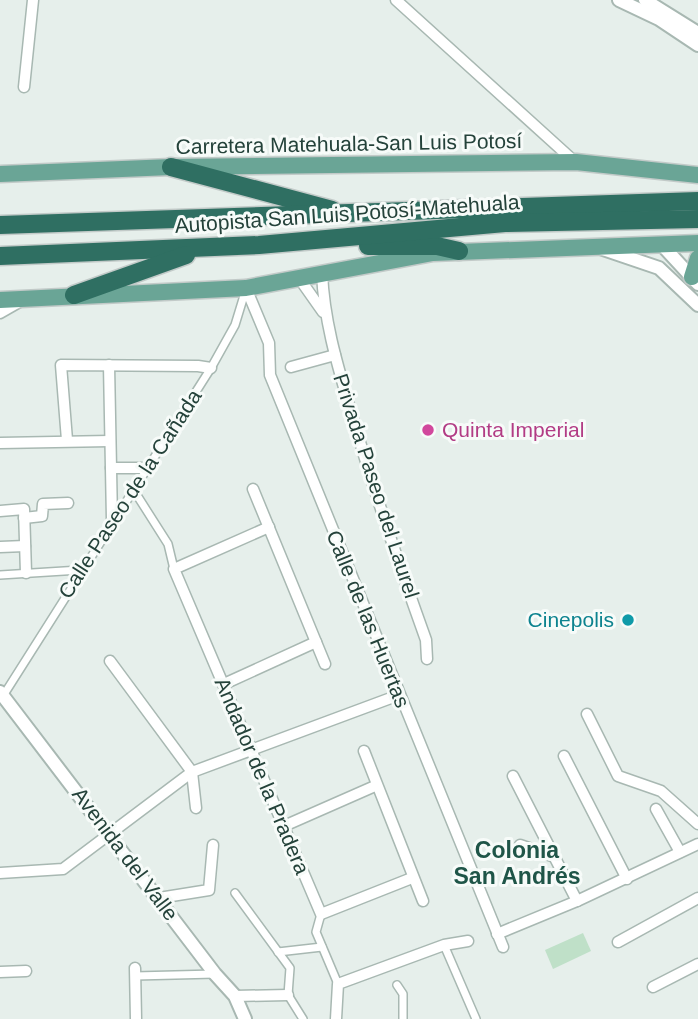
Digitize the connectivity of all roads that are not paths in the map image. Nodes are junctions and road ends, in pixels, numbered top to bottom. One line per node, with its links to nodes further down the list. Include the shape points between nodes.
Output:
1 (33, 0): 7 (street)
2 (396, 0): 8 (street)
3 (619, 0): 6 (street)
4 (645, 0): 5 (street)
5 (698, 33)
6 (698, 45)
7 (24, 87)
8 (552, 141): 9 (street); 10 (street)
9 (576, 162): 10 (main road, Carretera Matehuala-San Luis Potosí); 13 (main road, Carretera Matehuala-San Luis Potosí)
10 (546, 163): 11 (main road, Carretera Matehuala-San Luis Potosí)
11 (171, 167): 12 (main road, Carretera Matehuala-San Luis Potosí); 16 (highway)
12 (0, 174)
13 (698, 175)
14 (698, 201): 15 (highway)
15 (505, 214): 16 (highway); 17 (highway, Autopista San Luis Potosí-Matehuala); 20 (highway, Autopista San Luis Potosí-Matehuala)
16 (353, 215): 18 (highway)
17 (698, 219)
18 (0, 225)
19 (698, 243): 21 (main road)
20 (259, 245): 23 (highway, Autopista San Luis Potosí-Matehuala); 24 (highway, via 437,246)
21 (662, 245): 22 (main road); 29 (street)
22 (596, 247): 24 (main road); 34 (street, via 659,268)
23 (204, 249): 25 (highway, Autopista San Luis Potosí-Matehuala); 31 (highway)
24 (459, 251): 27 (main road)
25 (0, 256)
26 (698, 258): 29 (main road)
27 (323, 273): 28 (main road); 35 (street, Privada Paseo del Laurel)
28 (299, 278): 30 (main road); 35 (street, Privada Paseo del Laurel)
29 (695, 280)
30 (246, 288): 31 (main road); 40 (street, Calle Paseo de la Cañada, via 234,325); 65 (street, Calle de las Huertas, via 270,343 270,375)
31 (74, 295): 32 (main road)
32 (24, 298): 33 (main road); 36 (street)
33 (0, 300)
34 (698, 305)
35 (324, 312): 37 (street, Privada Paseo del Laurel)
36 (0, 313)
37 (335, 355): 39 (street); 60 (street, Privada Paseo del Laurel, via 377,503 426,640)
38 (109, 365): 40 (street); 41 (street, via 61,365); 42 (street)
39 (291, 367)
40 (211, 369): 45 (street, Calle Paseo de la Cañada)
41 (67, 440): 42 (street); 43 (street)
42 (110, 441): 44 (street)
43 (0, 443)
44 (111, 468): 45 (street); 51 (street)
45 (147, 468): 46 (street, Calle Paseo de la Cañada)
46 (133, 489): 51 (street, Calle Paseo de la Cañada); 55 (street, via 168,544)
47 (253, 489): 52 (street)
48 (68, 503): 50 (street, via 43,504 42,516)
49 (0, 511): 50 (street, via 24,509)
50 (24, 518): 53 (street)
51 (112, 520): 56 (street, Calle Paseo de la Cañada)
52 (269, 527): 55 (street); 59 (street)
53 (24, 546): 54 (street); 57 (street)
54 (0, 547)
55 (174, 569): 63 (street, Andador de la Pradera)
56 (80, 570): 57 (street); 64 (street, Calle Paseo de la Cañada)
57 (26, 573): 58 (street)
58 (0, 575)
59 (316, 642): 62 (street); 63 (street)
60 (427, 659)
61 (110, 661): 70 (street)
62 (325, 664)
63 (224, 684): 67 (street, Andador de la Pradera)
64 (2, 694): 77 (street, Avenida del Valle)
65 (399, 695): 67 (street); 92 (street, Calle de las Huertas)
66 (587, 714): 75 (street, via 615,774 661,791)
67 (250, 750): 70 (street); 76 (street, Andador de la Pradera)
68 (363, 751): 72 (street)
69 (564, 756): 85 (street)
70 (192, 772): 73 (street); 77 (street)
71 (513, 776): 82 (street)
72 (375, 786): 76 (street); 84 (street)
73 (196, 808)
74 (656, 809): 81 (street)
75 (698, 824)
76 (284, 826): 91 (street, Andador de la Pradera)
77 (108, 832): 83 (street, via 63,869); 87 (street, Avenida del Valle)
78 (698, 844): 81 (street)
79 (213, 845): 87 (street, via 209,890)
80 (520, 845): 82 (street)
81 (680, 852): 85 (street)
82 (552, 856): 90 (street)
83 (0, 873)
84 (412, 878): 89 (street); 91 (street)
85 (627, 879): 90 (street)
86 (234, 893): 98 (street)
87 (159, 898): 103 (street, Avenida del Valle)
88 (698, 898): 94 (street)
89 (423, 901)
90 (577, 901): 92 (street)
91 (321, 914): 96 (street, Andador de la Pradera, via 316,932)
92 (497, 934): 97 (street, Calle de las Huertas)
93 (468, 941): 95 (street)
94 (618, 942)
95 (444, 945): 104 (street); 114 (street)
96 (322, 947): 98 (street); 104 (street, Andador de la Pradera)
97 (503, 947)
98 (278, 952): 107 (street, via 290,968)
99 (698, 964): 106 (street)
100 (26, 971): 101 (street)
101 (0, 972)
102 (135, 972): 103 (street); 109 (street)
103 (215, 974): 108 (street, Avenida del Valle)
104 (338, 984): 112 (street, Andador de la Pradera)
105 (397, 985): 113 (street, via 403,994)
106 (653, 987)
107 (288, 995): 108 (street); 111 (street)
108 (235, 996): 110 (street, Avenida del Valle)
109 (136, 1019)
110 (245, 1019)
111 (303, 1019)
112 (337, 1019)
113 (403, 1019)
114 (476, 1019)

